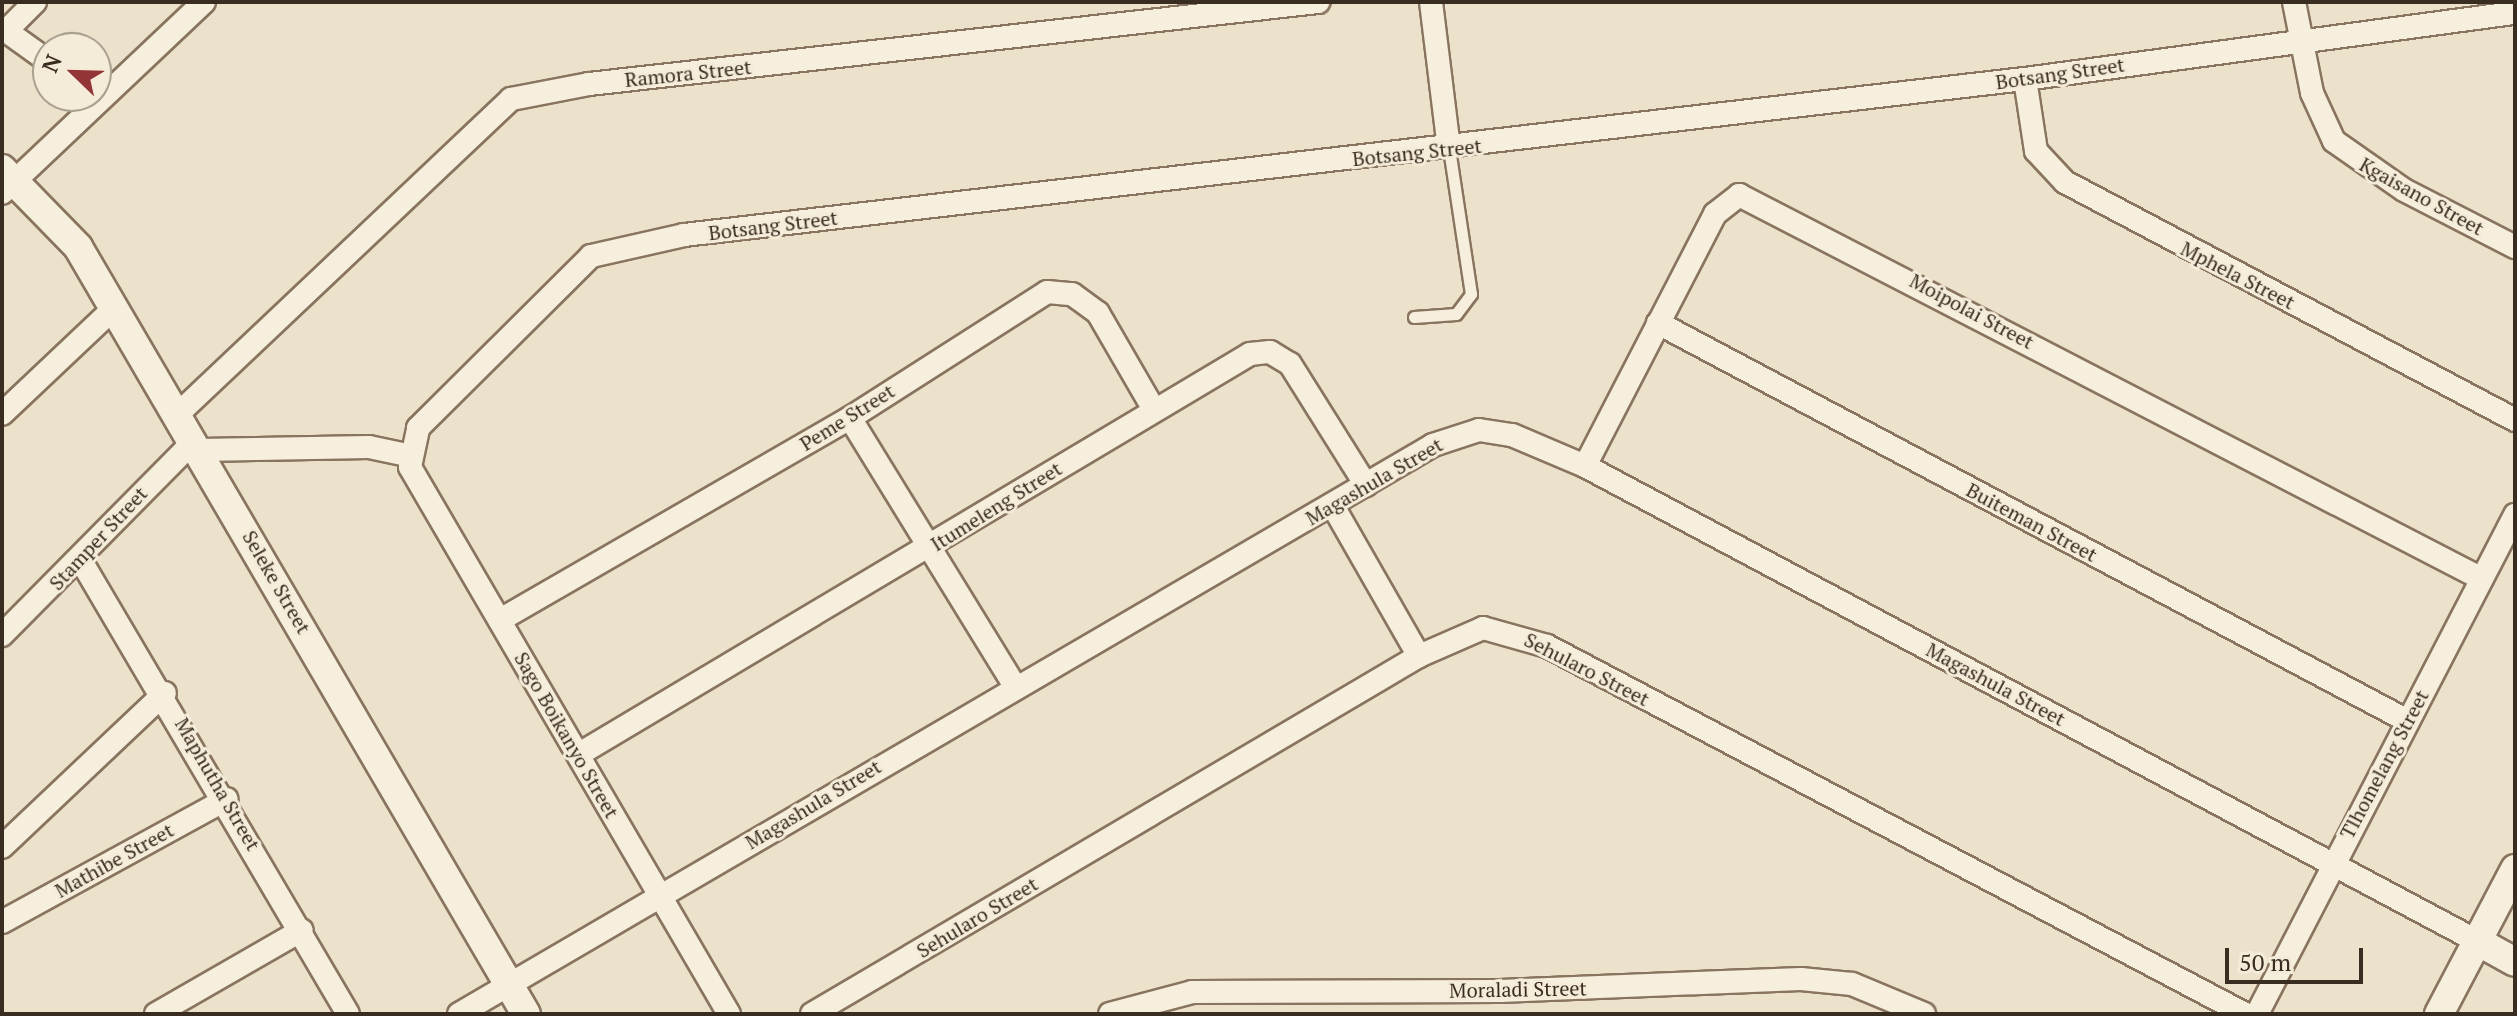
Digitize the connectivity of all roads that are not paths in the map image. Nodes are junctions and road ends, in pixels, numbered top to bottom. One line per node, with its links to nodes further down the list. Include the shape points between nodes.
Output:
1 (35, 2): 7 (street)
2 (204, 2): 11 (street)
3 (1318, 2): 20 (street, Ramora Street, via 589,84 511,99)
4 (1431, 2): 13 (street)
5 (2294, 2): 8 (street, Kgaisano Street)
6 (2515, 13): 8 (street, Botsang Street)
7 (4, 29): 9 (street)
8 (2300, 39): 10 (street, Botsang Street); 15 (street, Kgaisano Street, via 2334,141 2404,190)
9 (32, 49)
10 (2025, 79): 13 (street, Botsang Street); 23 (street, Mphela Street, via 2036,151 2065,182)
11 (112, 86)
12 (83, 112): 14 (street)
13 (1449, 148): 17 (lane, via 1471,294 1456,314); 25 (street, Botsang Street, via 604,249 564,277 431,412)
14 (7, 180): 16 (street, Seleke Street, via 78,247)
15 (2515, 247)
16 (114, 308): 20 (street, Seleke Street); 21 (street)
17 (1414, 317)
18 (1658, 323): 26 (street, Moipolai Street); 32 (street, Moipolai Street, via 1719,209 1734,197 1754,199); 38 (street, Buiteman Street)
19 (1153, 408): 22 (street, Peme Street, via 1098,313 1058,291 993,323); 27 (street, Itumeleng Street, via 1250,354 1280,355); 30 (street, Itumeleng Street)
20 (180, 412): 24 (street, Seleke Street)
21 (2, 414)
22 (850, 418): 30 (street); 33 (street, Peme Street)
23 (2515, 420)
24 (197, 445): 25 (street, via 369,447); 31 (street, Stamper Street); 49 (street, Seleke Street)
25 (408, 455): 33 (street, Sago Boikanyo Street, via 424,497)
26 (1585, 466): 27 (street, Magashula Street, via 1512,435 1479,430 1445,439); 42 (street, Magashula Street)
27 (1366, 485): 28 (street, Magashula Street)
28 (1333, 506): 35 (street); 36 (street, Magashula Street)
29 (2515, 515): 32 (street, Tlhomelang Street)
30 (932, 546): 36 (street); 39 (street, Itumeleng Street)
31 (80, 559): 34 (street, Stamper Street); 37 (street, Maphutha Street)
32 (2482, 579): 38 (street, Tlhomelang Street)
33 (500, 620): 39 (street, Sago Boikanyo Street)
34 (2, 635)
35 (1419, 656): 56 (street, Sehularo Street); 59 (street, Sehularo Street, via 1483,628 1547,646)
36 (1014, 685): 44 (street, Magashula Street)
37 (165, 693): 40 (street, Maphutha Street); 41 (street)
38 (2406, 720): 42 (street, Tlhomelang Street)
39 (581, 753): 44 (street, Sago Boikanyo Street)
40 (227, 799): 45 (street, Mathibe Street); 46 (street, Maphutha Street)
41 (2, 847)
42 (2332, 862): 47 (street, Magashula Street); 60 (street, Tlhomelang Street)
43 (2515, 869): 47 (street)
44 (658, 896): 49 (street, Magashula Street); 55 (street, Sago Boikanyo Street)
45 (2, 922)
46 (302, 930): 51 (street); 52 (street, Maphutha Street)
47 (2477, 941): 48 (street); 61 (street)
48 (2515, 962)
49 (508, 983): 53 (street, Magashula Street); 54 (street, Seleke Street)
50 (1500, 1003): 57 (street, Moraladi Street, via 1192,992); 58 (street, Moraladi Street, via 1816,980 1852,984)
51 (156, 1014)
52 (348, 1014)
53 (459, 1014)
54 (526, 1014)
55 (729, 1014)
56 (812, 1014)
57 (1110, 1014)
58 (1924, 1014)
59 (2245, 1014)
60 (2257, 1014)
61 (2439, 1014)

